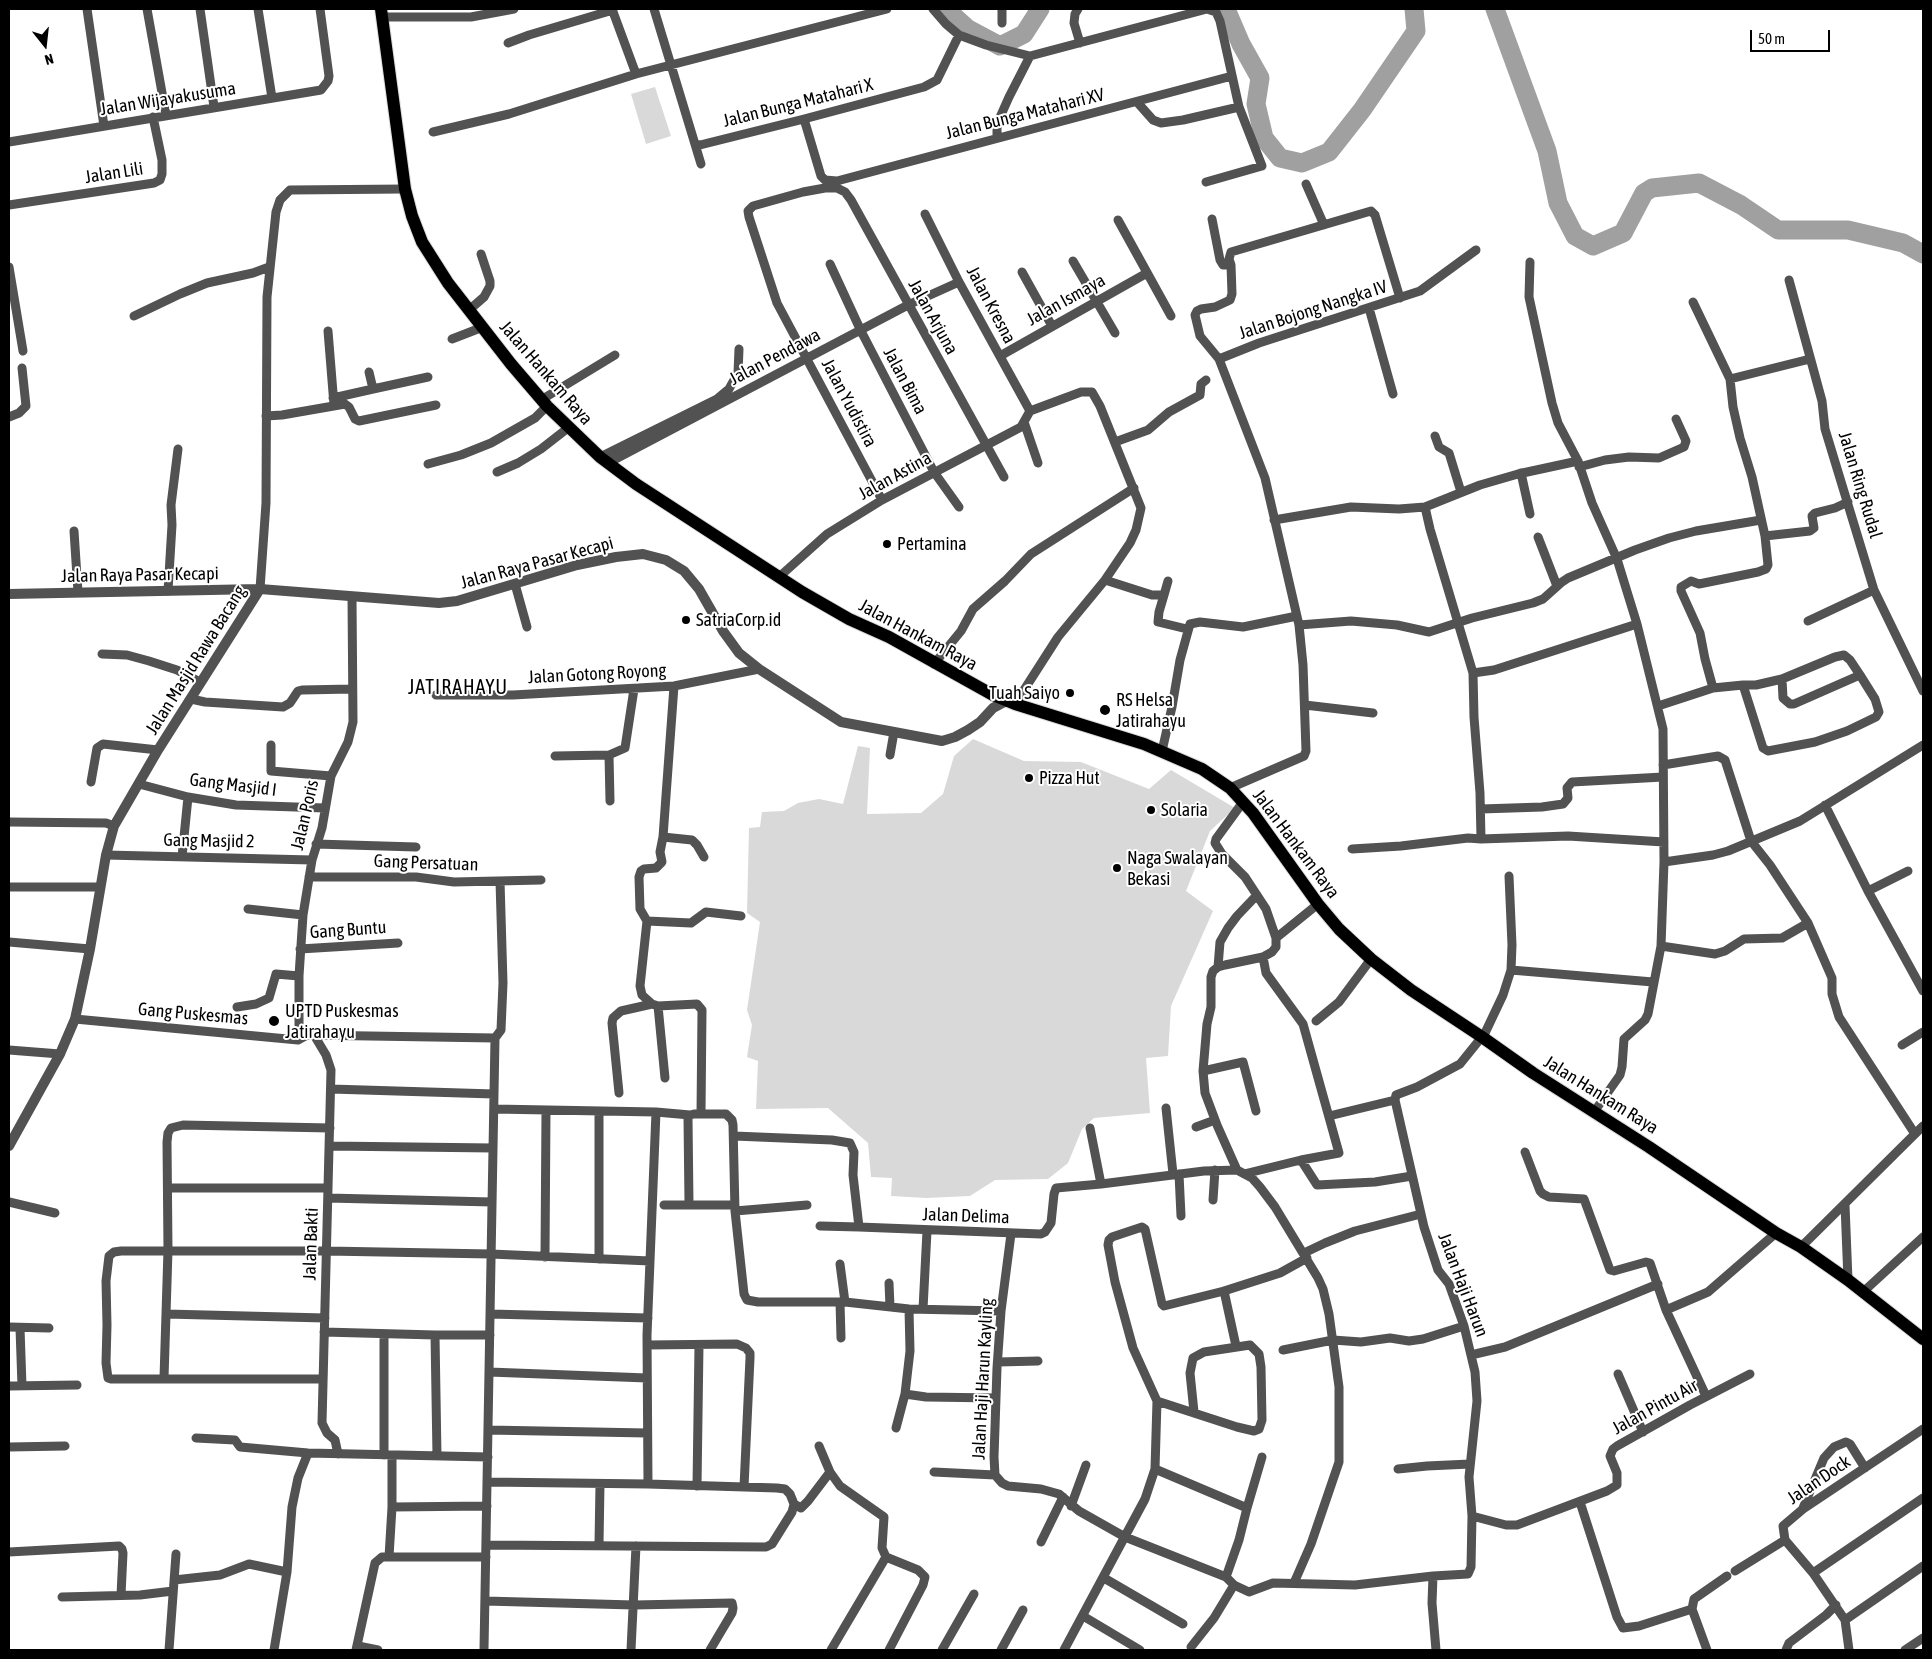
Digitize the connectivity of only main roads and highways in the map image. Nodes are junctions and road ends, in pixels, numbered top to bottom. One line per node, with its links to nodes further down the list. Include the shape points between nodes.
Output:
1 (381, 13): 2 (main road, Jalan Hankam Raya, via 405,189 422,242 469,310 544,403 604,460 824,606 889,637 992,694 1010,703 1162,751 1202,769 1230,788 1243,802 1318,904 1371,959 1533,1073 1801,1247)
2 (1923, 1339)

